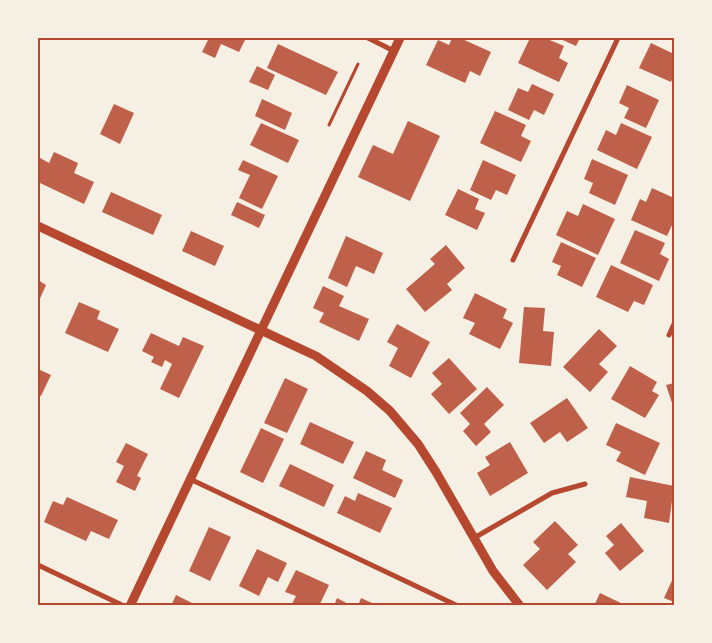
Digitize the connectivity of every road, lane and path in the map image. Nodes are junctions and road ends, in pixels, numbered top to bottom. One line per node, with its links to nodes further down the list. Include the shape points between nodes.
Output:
1 (368, 38): 4 (street)
2 (400, 38): 4 (street)
3 (618, 38): 8 (street)
4 (394, 50): 10 (street)
5 (358, 64): 6 (path)
6 (329, 125)
7 (38, 226): 10 (street)
8 (513, 260)
9 (674, 324): 11 (street)
10 (260, 330): 12 (street); 14 (street, via 316,356 390,411 418,444)
11 (668, 335)
12 (190, 478): 17 (street); 18 (street)
13 (585, 484): 14 (street, via 552,493)
14 (473, 538): 19 (street, via 493,572)
15 (38, 565): 16 (street)
16 (124, 606)
17 (130, 606)
18 (458, 606)
19 (520, 606)

